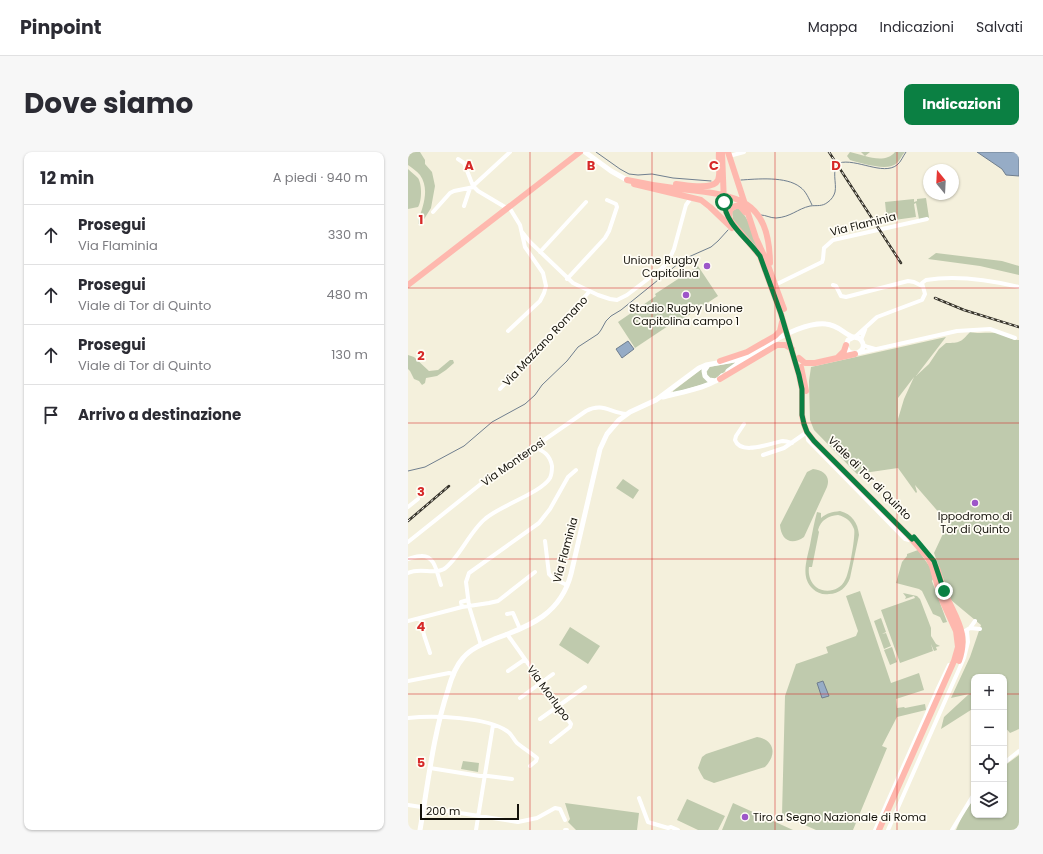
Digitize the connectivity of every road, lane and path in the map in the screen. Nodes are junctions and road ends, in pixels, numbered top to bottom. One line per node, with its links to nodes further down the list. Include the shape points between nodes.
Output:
1 (510, 152): 12 (street)
2 (585, 152): 9 (street)
3 (718, 152): 13 (main road, via 718,180 714,185)
4 (722, 152): 11 (main road)
5 (744, 152): 7 (street)
6 (576, 153): 19 (main road)
7 (729, 154): 14 (main road)
8 (458, 158): 12 (street, via 464,163)
9 (627, 180): 10 (main road); 15 (main road, via 642,187)
10 (641, 182): 13 (main road); 27 (main road, via 722,194 743,202 762,223 768,237)
11 (723, 186): 14 (main road, via 726,198 731,201 738,197); 23 (main road, via 724,206)
12 (472, 187): 18 (street); 19 (street); 20 (street, via 450,193)
13 (706, 187): 15 (main road)
14 (739, 187): 21 (main road)
15 (691, 198): 25 (main road, via 706,203); 34 (street, via 686,205 672,255 664,266 621,298 611,300)
16 (607, 200): 28 (street, via 617,206 608,235)
17 (586, 202): 26 (street)
18 (464, 206)
19 (507, 207): 24 (street, via 516,218); 29 (main road)
20 (433, 212)
21 (749, 218): 23 (main road, via 742,208 736,205 729,211); 27 (main road)
22 (927, 219): 30 (street, Via Flaminia, via 833,240 824,248 824,259 821,262)
23 (731, 222): 25 (main road)
24 (522, 232): 26 (street); 38 (street, via 525,247 544,275 546,287 540,301)
25 (746, 240): 35 (main road, via 760,256)
26 (540, 252): 28 (street)
27 (770, 271): 30 (main road)
28 (567, 279): 34 (street)
29 (408, 285)
30 (775, 285): 47 (main road)
31 (833, 285): 32 (street, via 841,296 846,297 908,281)
32 (922, 286): 33 (street, via 922,282 926,280 953,279 993,281); 36 (street, via 925,294 921,300 883,314)
33 (1019, 287)
34 (589, 292): 54 (street, Via Mazzano Romano)
35 (782, 316): 43 (main road); 49 (main road, via 782,326 776,336 747,352)
36 (867, 325): 39 (street); 41 (street)
37 (843, 330): 39 (street, Via Flaminia); 42 (street); 45 (street, Via Flaminia, via 830,324 813,324 799,328)
38 (508, 331)
39 (855, 337): 41 (street); 42 (street, via 850,338)
40 (1015, 338): 44 (street, via 990,329 971,329)
41 (862, 343): 44 (street, via 870,348); 46 (street, via 862,350)
42 (846, 344): 46 (street, via 848,351); 48 (main road, via 843,353)
43 (792, 349): 53 (main road, via 783,344 776,345); 58 (main road, Viale di Tor di Quinto, via 801,382 802,418)
44 (882, 349): 46 (street)
45 (754, 353): 49 (street, Via Flaminia, via 740,359); 53 (street, Via Flaminia)
46 (857, 354): 48 (main road)
47 (799, 358): 50 (main road, via 805,363); 52 (main road)
48 (835, 359): 50 (main road)
49 (720, 361): 51 (street, Via Flaminia)
50 (815, 363): 52 (main road, via 807,367)
51 (709, 364): 53 (street, via 704,370 704,376 709,380); 55 (street, Via Flaminia, via 698,369)
52 (803, 374): 65 (main road, Viale di Tor di Quinto, via 806,417 810,430)
53 (718, 380): 55 (street, Via Flaminia)
54 (500, 389)
55 (656, 400): 56 (street, Via Flaminia)
56 (627, 414): 60 (street, Via Monterosi, via 616,413 603,407 592,408); 73 (street, Via Flaminia, via 611,428 602,444)
57 (744, 424): 59 (street, via 735,440 742,447 753,448 785,441)
58 (807, 432): 59 (street); 65 (main road, Viale di Tor di Quinto, via 859,489)
59 (792, 442): 61 (street, via 784,448)
60 (534, 446): 67 (street, Via Monterosi, via 482,483); 69 (street, via 550,459 552,470 549,480 485,518 449,564)
61 (763, 455)
62 (576, 470): 74 (street, via 568,477 550,509 538,524 470,572 466,580)
63 (418, 499): 64 (street)
64 (408, 507)
65 (913, 538): 83 (main road, Viale di Tor di Quinto, via 934,561 945,594)
66 (545, 541): 73 (street, via 549,574)
67 (408, 542)
68 (408, 559): 69 (street, via 428,557 433,561)
69 (436, 571): 71 (street, via 418,570); 72 (street)
70 (535, 572): 75 (street, via 498,600 489,604)
71 (408, 573)
72 (441, 585)
73 (567, 585): 81 (street, Via Flaminia, via 551,610 537,621)
74 (468, 600): 75 (street); 76 (street, via 461,602)
75 (469, 606): 76 (street); 85 (street)
76 (462, 607): 78 (street)
77 (508, 614): 81 (street, via 513,613)
78 (420, 618): 80 (street); 86 (street)
79 (975, 620): 83 (street)
80 (408, 621)
81 (520, 629): 84 (street, Via Flaminia)
82 (980, 629): 83 (street)
83 (964, 631): 101 (main road, Viale di Tor di Quinto, via 960,656); 114 (main road, Viale di Tor di Quinto, via 952,665)
84 (507, 634): 85 (street, Via Flaminia); 87 (street, Via Morlupo)
85 (481, 645): 89 (street, Via Flaminia, via 464,656)
86 (430, 653)
87 (524, 660): 88 (street, Via Morlupo); 92 (street, Via Morlupo)
88 (508, 671)
89 (454, 674): 91 (street); 96 (street, Via Flaminia)
90 (553, 674): 92 (street)
91 (408, 681)
92 (541, 683): 94 (street); 95 (street, Via Morlupo)
93 (585, 687): 95 (street)
94 (520, 698)
95 (558, 706): 98 (street); 100 (street, Via Morlupo, via 571,725)
96 (440, 716): 97 (street); 99 (street); 105 (street, Via Flaminia)
97 (408, 718)
98 (540, 719)
99 (493, 725): 104 (street, via 508,732 537,758); 106 (street)
100 (550, 742)
101 (921, 750): 120 (main road, Viale di Tor di Quinto); 121 (street, Viale di Tor di Quinto)
102 (1019, 751): 103 (street)
103 (1007, 761)
104 (530, 766)
105 (430, 768): 106 (street); 111 (street, Via Flaminia)
106 (485, 777): 107 (street); 112 (street)
107 (512, 779)
108 (639, 798): 117 (street, via 648,822)
109 (971, 799): 122 (street)
110 (408, 805): 111 (street)
111 (424, 807): 112 (street); 115 (street, Via Flaminia)
112 (478, 816): 113 (street, via 524,822 540,817 555,808 560,809); 116 (street)
113 (565, 820)
114 (881, 821): 118 (street, Viale di Tor di Quinto); 119 (main road, Viale di Tor di Quinto)
115 (420, 830)
116 (476, 830)
117 (678, 830)
118 (875, 830)
119 (879, 830)
120 (883, 830)
121 (888, 830)
122 (952, 830)

